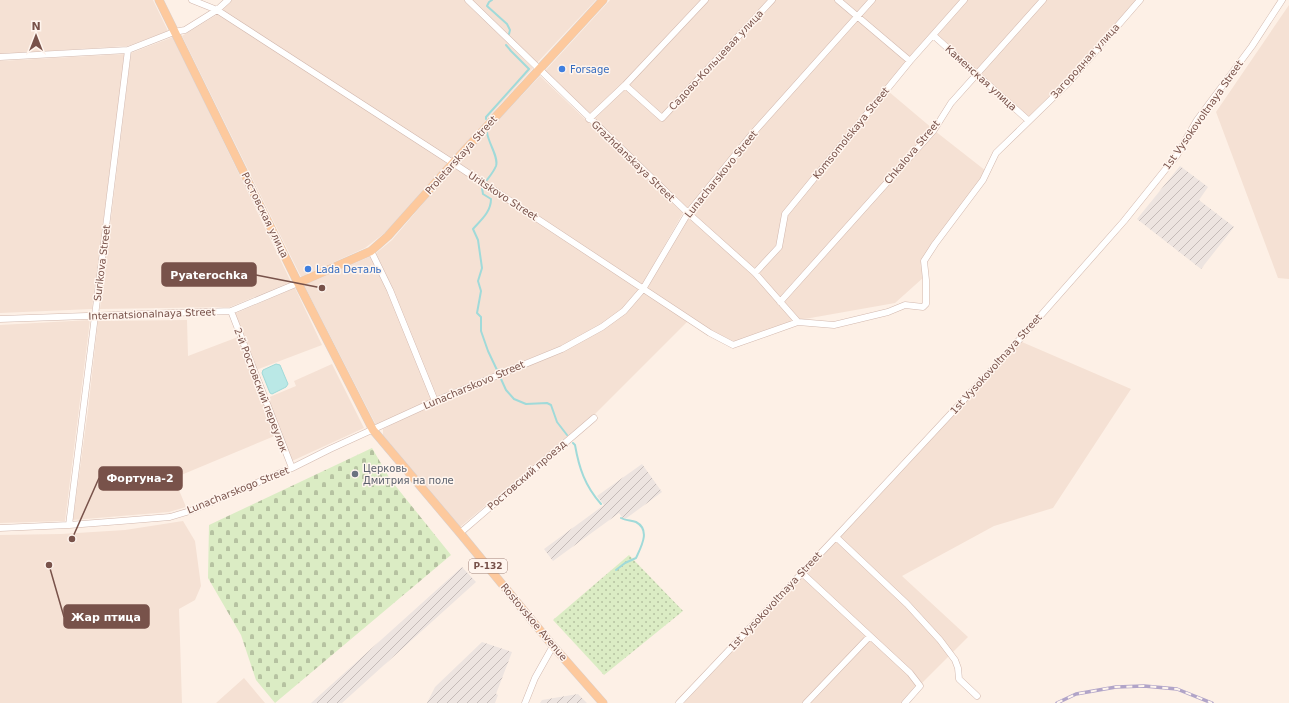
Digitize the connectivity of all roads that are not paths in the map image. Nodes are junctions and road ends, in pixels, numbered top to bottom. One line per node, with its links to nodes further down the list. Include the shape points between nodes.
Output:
1 (159, 0): 16 (main road, Ростовская улица)
2 (192, 0): 14 (street, Uritskovo Street)
3 (228, 0): 14 (street)
4 (468, 0): 21 (street, Grazhdanskaya Street)
5 (603, 0): 21 (main road, Proletarskaya Street)
6 (706, 0): 23 (street)
7 (772, 0): 23 (street, Садово-Кольцевая улица, via 662,118)
8 (838, 0): 15 (street)
9 (872, 0): 15 (street, Lunacharskovo Street)
10 (964, 0): 17 (street, Komsomolskaya Street)
11 (1043, 0): 22 (street, Chkalova Street)
12 (1140, 0): 25 (street, Загородная улица, via 1068,83)
13 (1282, 0): 44 (street, 1st Vysokovoltnaya Street, via 1252,46 1197,120 1177,155 1124,220 1012,348)
14 (217, 10): 16 (street, via 185,30); 26 (street, Uritskovo Street)
15 (857, 17): 20 (street); 27 (street, Lunacharskovo Street, via 753,133)
16 (174, 32): 18 (street); 30 (main road, Ростовская улица)
17 (933, 35): 20 (street, Komsomolskaya Street); 22 (street, Каменская улица)
18 (128, 50): 19 (street); 34 (street, Surikova Street)
19 (0, 57)
20 (910, 61): 29 (street, Komsomolskaya Street, via 785,214 779,248)
21 (538, 70): 24 (street, Grazhdanskaya Street); 26 (main road, Proletarskaya Street)
22 (976, 74): 25 (street, Каменская улица); 32 (street, Chkalova Street, via 951,103 934,130)
23 (625, 85): 24 (street)
24 (589, 119): 27 (street, Grazhdanskaya Street)
25 (1029, 121): 36 (street, Загородная улица, via 996,153 983,180 924,261 926,304 923,307 905,304 888,312 834,325)
26 (452, 163): 28 (main road, Proletarskaya Street, via 388,236); 31 (street, Uritskovo Street)
27 (688, 213): 29 (street, Grazhdanskaya Street); 31 (street, Lunacharskovo Street)
28 (371, 251): 30 (main road, Proletarskaya Street); 37 (street, via 390,290)
29 (755, 273): 32 (street, Grazhdanskaya Street)
30 (298, 283): 33 (street, Internatsionalnaya Street); 39 (main road, Ростовская улица)
31 (643, 289): 36 (street, Uritskovo Street, via 710,333 734,345); 37 (street, Lunacharskovo Street, via 624,311 602,327 562,349)
32 (780, 302): 36 (street, Grazhdanskaya Street)
33 (231, 311): 34 (street, Internatsionalnaya Street); 40 (street, 2-й Ростовский переулок)
34 (95, 315): 35 (street, Internatsionalnaya Street); 41 (street, Surikova Street)
35 (0, 319)
36 (798, 322)
37 (435, 401): 39 (street, Lunacharskovo Street)
38 (594, 418): 43 (street, Ростовский проезд)
39 (373, 430): 40 (street, Lunacharskogo Street); 43 (main road, Rostovskoe Avenue / Р-132)
40 (292, 468): 41 (street, Lunacharskogo Street, via 170,517)
41 (69, 525): 42 (street, Lunacharskogo Street)
42 (0, 528)
43 (460, 533): 47 (main road, Rostovskoe Avenue / Р-132)
44 (836, 537): 45 (street, 1st Vysokovoltnaya Street); 48 (street, via 908,604 940,640 955,660 959,679)
45 (802, 573): 46 (street); 51 (street, 1st Vysokovoltnaya Street)
46 (870, 636): 52 (street); 53 (street, via 910,673 920,686)
47 (553, 646): 49 (street, via 535,678); 50 (main road, Rostovskoe Avenue / Р-132)
48 (977, 696)
49 (525, 703)
50 (603, 703)
51 (679, 703)
52 (806, 703)
53 (905, 703)

